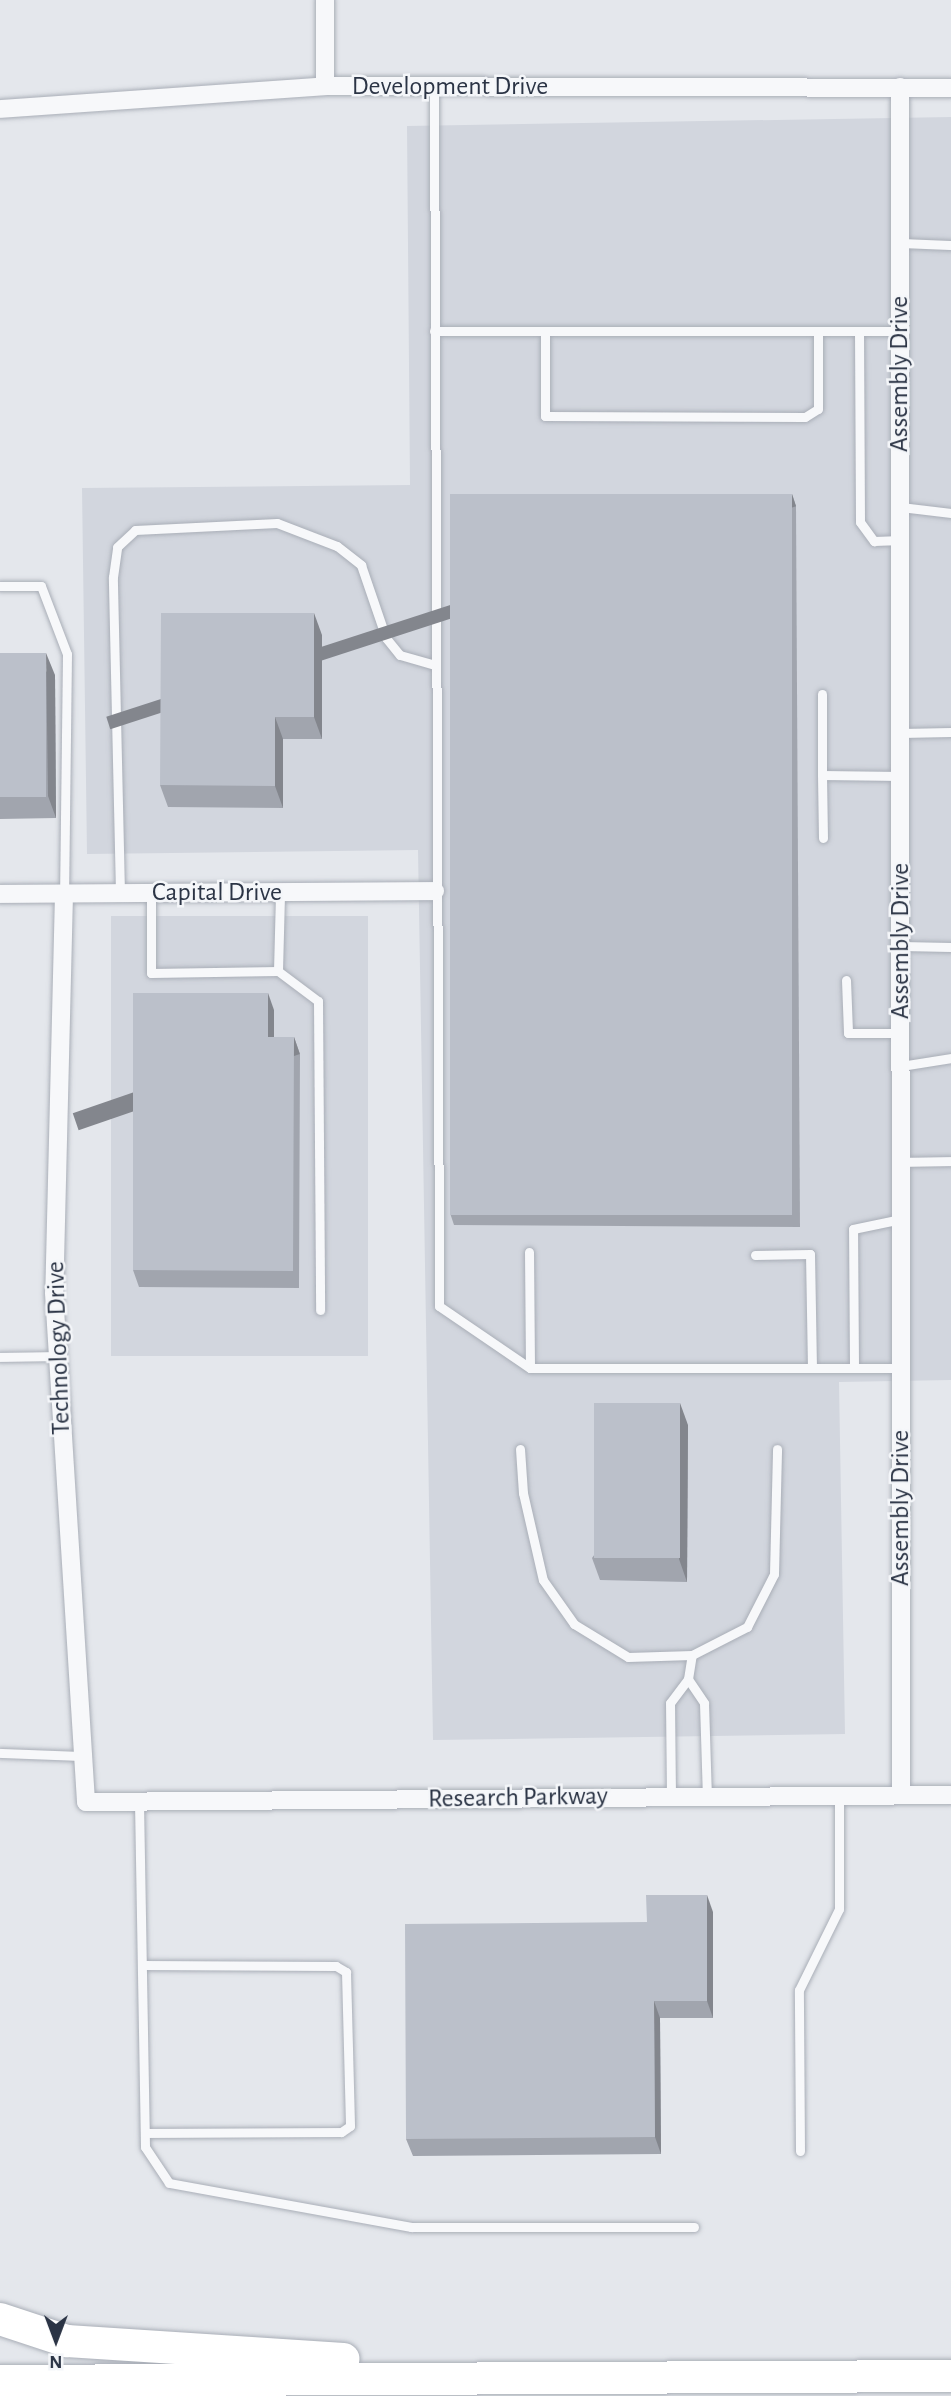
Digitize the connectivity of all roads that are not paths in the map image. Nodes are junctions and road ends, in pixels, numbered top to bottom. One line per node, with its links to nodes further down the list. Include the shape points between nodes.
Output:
1 (325, 0): 2 (street)
2 (325, 86): 3 (street, Development Drive); 6 (street, Development Drive)
3 (434, 87): 4 (street, Development Drive); 9 (lane)
4 (900, 87): 5 (street, Development Drive); 7 (street, Assembly Drive)
5 (951, 88)
6 (0, 109)
7 (900, 243): 8 (lane); 13 (street, Assembly Drive)
8 (951, 245)
9 (434, 331): 10 (lane); 18 (lane)
10 (545, 331): 11 (lane); 11 (lane, via 545,416 806,417 818,409)
11 (818, 331): 12 (lane)
12 (859, 331): 13 (lane); 16 (lane, via 860,522 874,541)
13 (900, 331): 14 (street, Assembly Drive)
14 (901, 507): 15 (lane); 16 (street, Assembly Drive)
15 (951, 513)
16 (901, 540): 21 (street, Assembly Drive)
17 (0, 586): 29 (lane, via 40,586 67,654)
18 (435, 665): 25 (lane); 30 (lane, via 400,655 386,639 361,565 337,546 277,523 135,530 117,547 113,577)
19 (822, 694): 22 (lane)
20 (951, 732): 21 (lane)
21 (901, 733): 23 (street, Assembly Drive)
22 (822, 775): 23 (lane); 24 (lane)
23 (901, 776): 31 (street, Assembly Drive)
24 (823, 838)
25 (435, 891): 26 (street, Capital Drive); 48 (lane, via 439,1306)
26 (280, 892): 27 (street, Capital Drive); 33 (lane)
27 (151, 893): 30 (street, Capital Drive); 33 (lane, via 151,973)
28 (0, 894): 29 (street, Capital Drive)
29 (64, 894): 30 (street, Capital Drive); 44 (street, Technology Drive)
30 (120, 894)
31 (901, 946): 32 (lane); 35 (street, Assembly Drive)
32 (951, 947)
33 (278, 971): 43 (lane, via 318,1001)
34 (846, 980): 35 (lane, via 848,1033)
35 (901, 1033): 37 (street, Assembly Drive)
36 (951, 1058): 37 (lane)
37 (901, 1066): 39 (street, Assembly Drive)
38 (951, 1161): 39 (lane)
39 (901, 1162): 40 (street, Assembly Drive)
40 (901, 1219): 46 (lane, via 853,1229); 49 (street, Assembly Drive)
41 (529, 1252): 48 (lane)
42 (755, 1255): 47 (lane, via 810,1254)
43 (320, 1310)
44 (57, 1356): 45 (lane); 55 (street, Technology Drive)
45 (0, 1357)
46 (854, 1366): 47 (lane); 49 (lane)
47 (813, 1367): 48 (lane)
48 (530, 1368)
49 (902, 1368): 56 (street, Assembly Drive)
50 (520, 1449): 52 (lane, via 523,1493 543,1580 574,1624 628,1657)
51 (777, 1449): 52 (lane, via 774,1574 747,1627)
52 (692, 1655): 53 (lane)
53 (688, 1679): 59 (lane, via 704,1703); 60 (lane, via 670,1703)
54 (0, 1753): 55 (lane)
55 (83, 1756): 61 (street, Technology Drive)
56 (901, 1794): 57 (street, Research Parkway); 58 (street, Research Parkway)
57 (839, 1795): 59 (street, Research Parkway); 65 (lane, via 839,1909 799,1990)
58 (951, 1795)
59 (707, 1796): 60 (street, Research Parkway)
60 (671, 1797): 62 (street, Research Parkway)
61 (86, 1802): 62 (street, Research Parkway)
62 (139, 1802): 63 (lane)
63 (142, 1965): 64 (lane); 64 (lane, via 336,1966 346,1972 350,2126 341,2132)
64 (145, 2133): 66 (lane, via 153,2161 169,2183 184,2190 411,2227)
65 (800, 2151)
66 (694, 2227)
67 (0, 2319): 69 (highway, via 67,2341)
68 (951, 2376): 69 (highway)
69 (624, 2377): 70 (highway)
70 (0, 2381)

